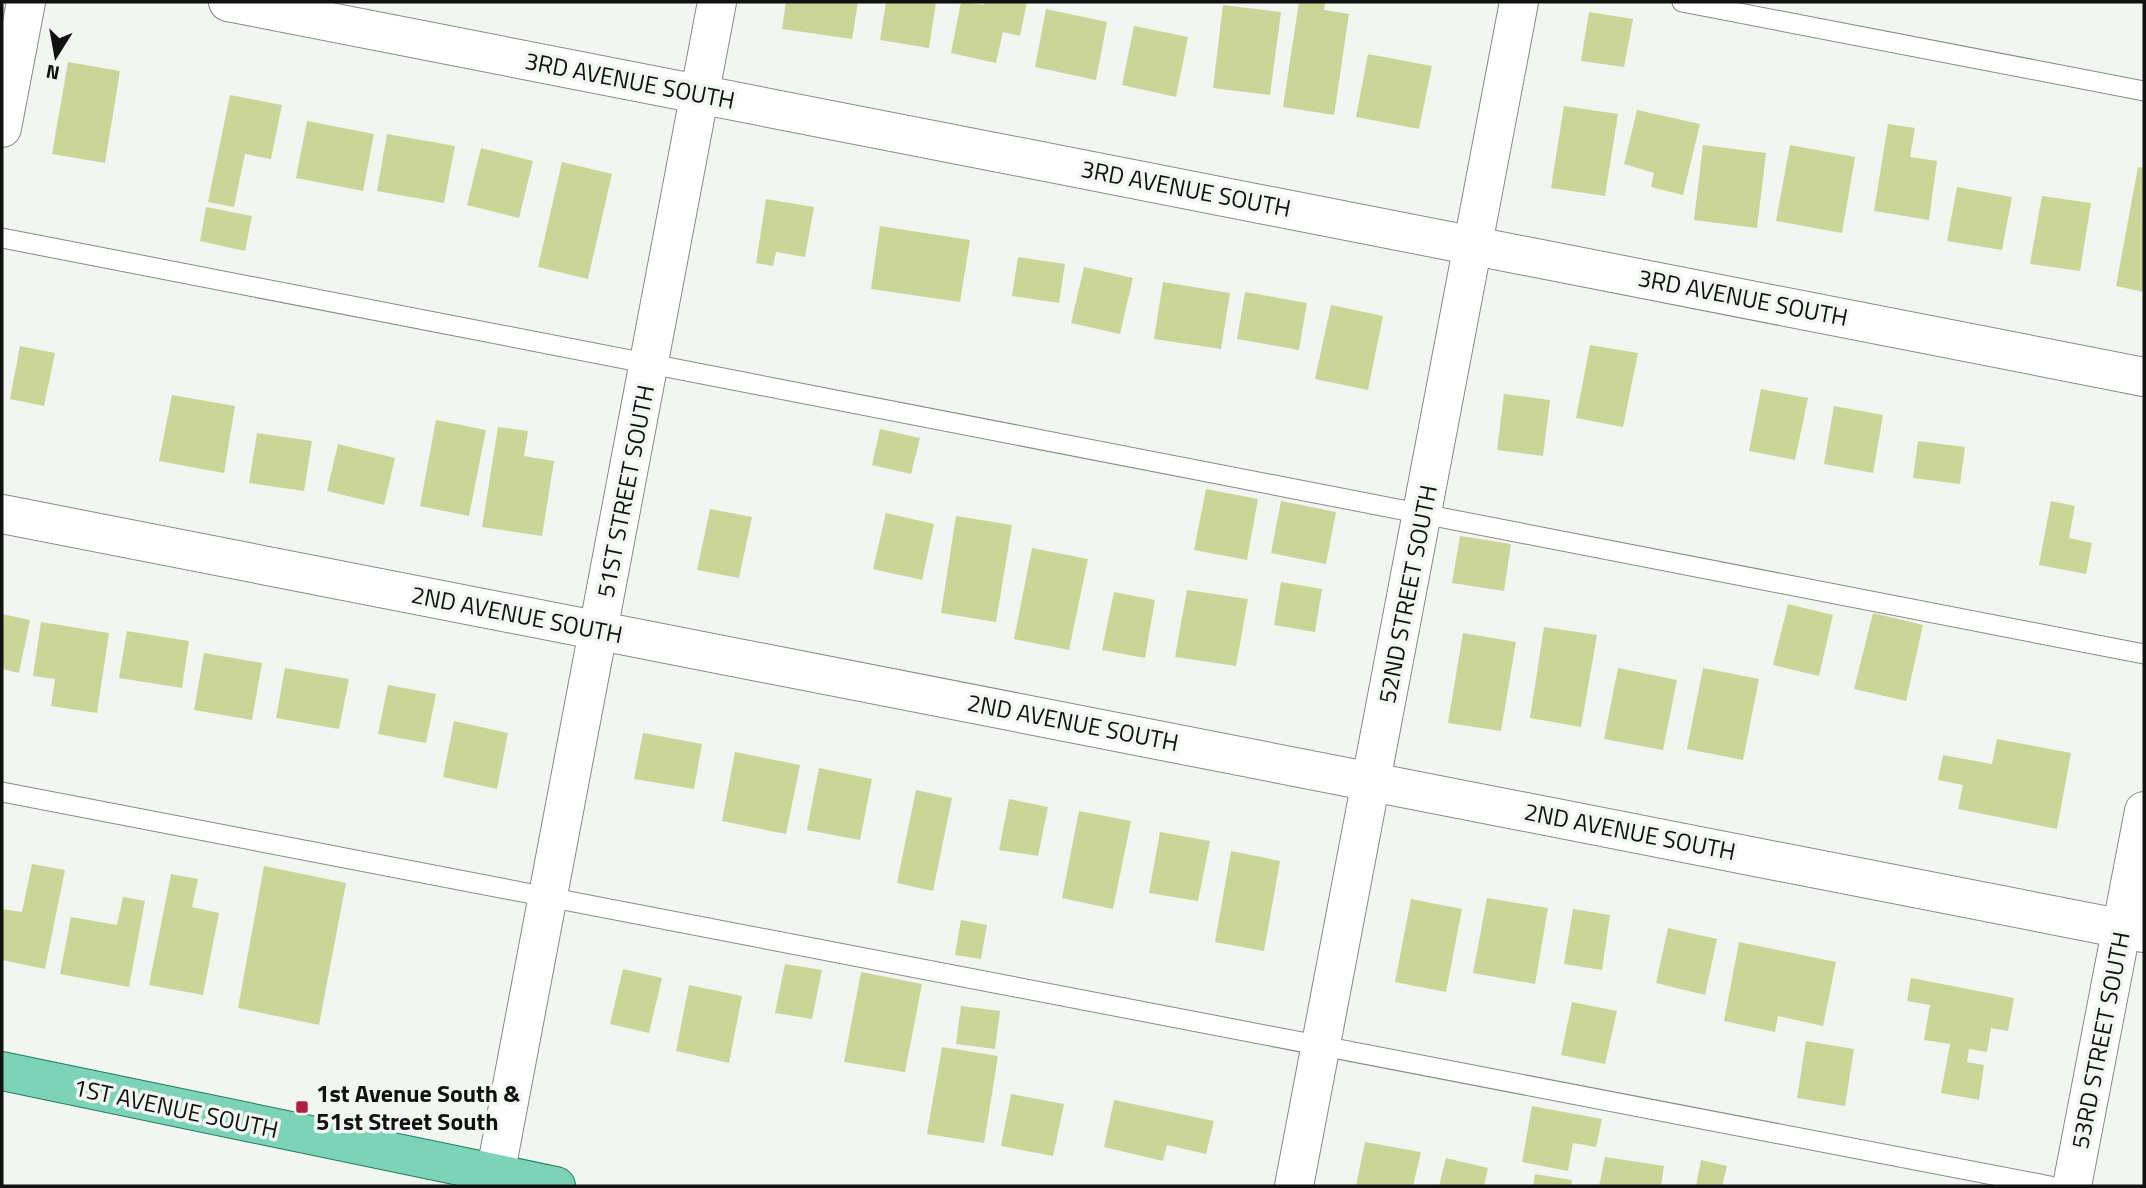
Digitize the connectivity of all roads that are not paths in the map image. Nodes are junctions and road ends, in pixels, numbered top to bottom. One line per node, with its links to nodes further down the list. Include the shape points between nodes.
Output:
1 (26, 2): 8 (street)
2 (228, 2): 7 (street, 3RD AVENUE SOUTH)
3 (717, 2): 7 (street, 51ST STREET SOUTH)
4 (1519, 2): 10 (street, 52ND STREET SOUTH)
5 (1682, 2): 6 (lane)
6 (2144, 91)
7 (700, 93): 10 (street, 3RD AVENUE SOUTH); 11 (street, 51ST STREET SOUTH)
8 (2, 128)
9 (2, 239): 11 (lane)
10 (1474, 244): 12 (street, 3RD AVENUE SOUTH); 14 (street, 52ND STREET SOUTH)
11 (649, 365): 14 (lane); 15 (street, 51ST STREET SOUTH)
12 (2144, 376)
13 (2, 514): 15 (street, 2ND AVENUE SOUTH)
14 (1422, 514): 16 (lane); 17 (street, 52ND STREET SOUTH)
15 (598, 630): 17 (street, 2ND AVENUE SOUTH); 20 (street, 51ST STREET SOUTH)
16 (2144, 654)
17 (1371, 780): 21 (street, 2ND AVENUE SOUTH); 22 (street, 52ND STREET SOUTH)
18 (2, 792): 20 (lane)
19 (2144, 811): 21 (street, 53RD STREET SOUTH)
20 (548, 898): 22 (lane); 24 (street, 51ST STREET SOUTH)
21 (2133, 931): 28 (street, 53RD STREET SOUTH)
22 (1321, 1047): 26 (street, 52ND STREET SOUTH); 27 (lane)
23 (2, 1071): 24 (main road, 1ST AVENUE SOUTH)
24 (494, 1180): 25 (main road, 1ST AVENUE SOUTH)
25 (556, 1186)
26 (1294, 1186)
27 (2050, 1186)
28 (2072, 1186)

